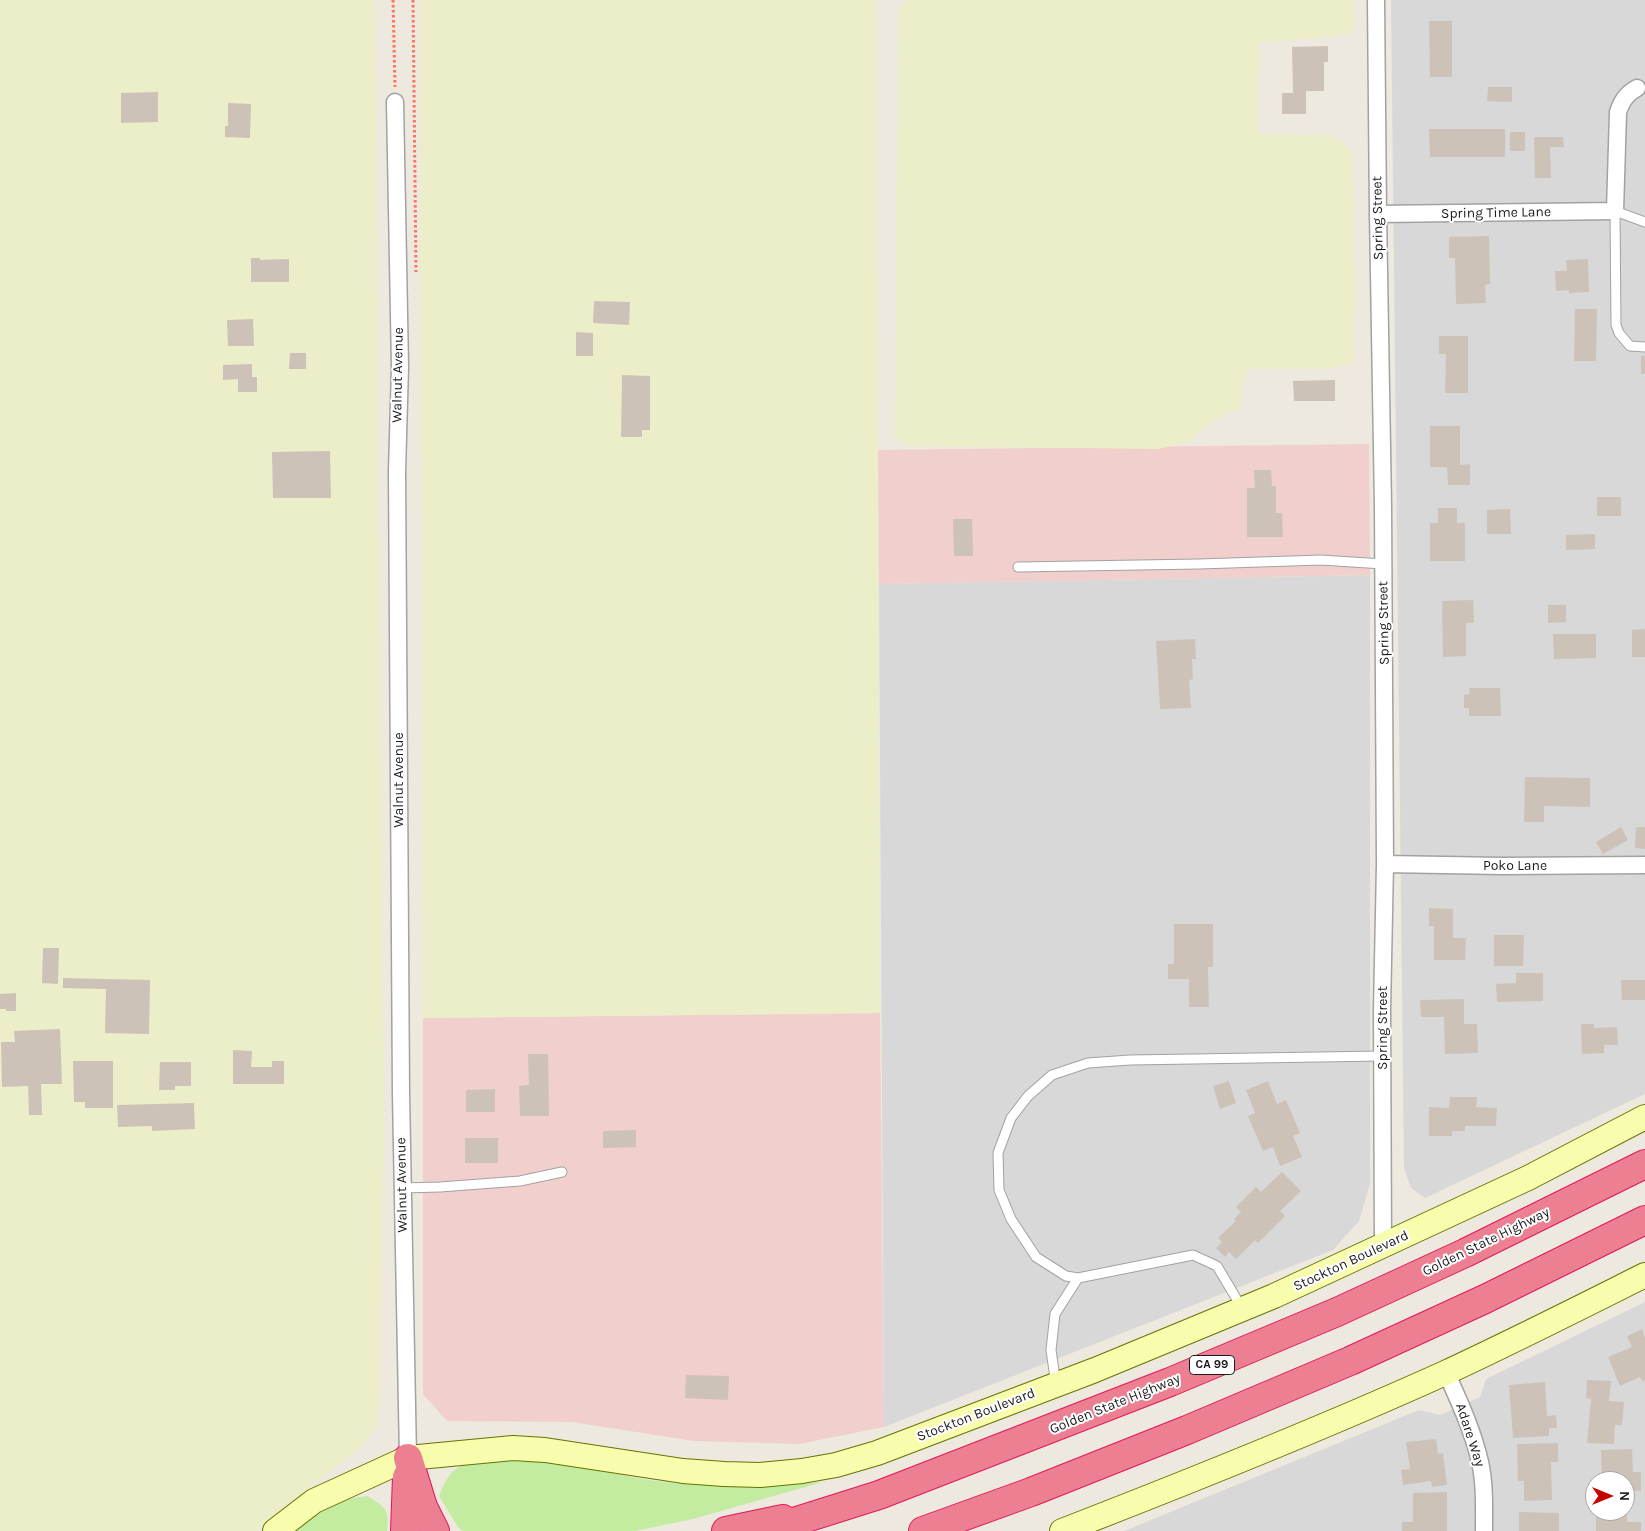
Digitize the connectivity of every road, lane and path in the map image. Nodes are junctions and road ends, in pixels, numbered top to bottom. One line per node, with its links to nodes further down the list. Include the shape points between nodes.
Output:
1 (393, 0): 5 (path)
2 (413, 0): 9 (path, via 416,274)
3 (1376, 0): 7 (street, Spring Street)
4 (1637, 88): 6 (street, via 1628,93 1618,112)
5 (395, 102): 9 (street, Walnut Avenue)
6 (1615, 211): 7 (street, Spring Time Lane); 8 (lane); 10 (lane, via 1616,325 1630,346)
7 (1378, 214): 11 (street, Spring Street)
8 (1645, 222)
9 (398, 283): 19 (street, Walnut Avenue)
10 (1645, 347)
11 (1383, 564): 12 (lane, via 1321,560); 13 (street, Spring Street)
12 (1018, 567)
13 (1385, 864): 14 (street, Poko Lane); 15 (street, Spring Street)
14 (1645, 865)
15 (1382, 1056): 21 (street, Spring Street); 23 (lane, via 1130,1060 1088,1063 1052,1075 1028,1096 1011,1118 998,1153 999,1190 1011,1219 1036,1257 1066,1276)
16 (1645, 1117): 21 (street, Stockton Boulevard, via 1528,1178)
17 (1645, 1164): 28 (highway, Golden State Highway / CA 99, via 1337,1312 989,1453)
18 (562, 1172): 19 (lane, via 520,1181)
19 (402, 1188): 27 (street, Walnut Avenue)
20 (1645, 1220): 34 (highway, via 1350,1361 1031,1492)
21 (1384, 1246): 24 (street, Stockton Boulevard)
22 (1645, 1275): 25 (street)
23 (1078, 1278): 24 (lane, via 1193,1255 1217,1266); 26 (lane, via 1055,1314 1051,1350)
24 (1243, 1309): 26 (street, Stockton Boulevard)
25 (1446, 1372): 35 (street, via 1174,1488); 36 (street, Adare Way, via 1481,1463)
26 (1056, 1385): 27 (street, Stockton Boulevard, via 877,1453 802,1471 724,1474 513,1448)
27 (408, 1458): 29 (street, Stockton Boulevard, via 314,1501); 30 (highway); 31 (highway)
28 (834, 1509): 32 (highway); 33 (highway, Golden State Highway / CA 99)
29 (275, 1531)
30 (405, 1531)
31 (435, 1531)
32 (726, 1531)
33 (765, 1531)
34 (923, 1531)
35 (1062, 1531)
36 (1484, 1531)

